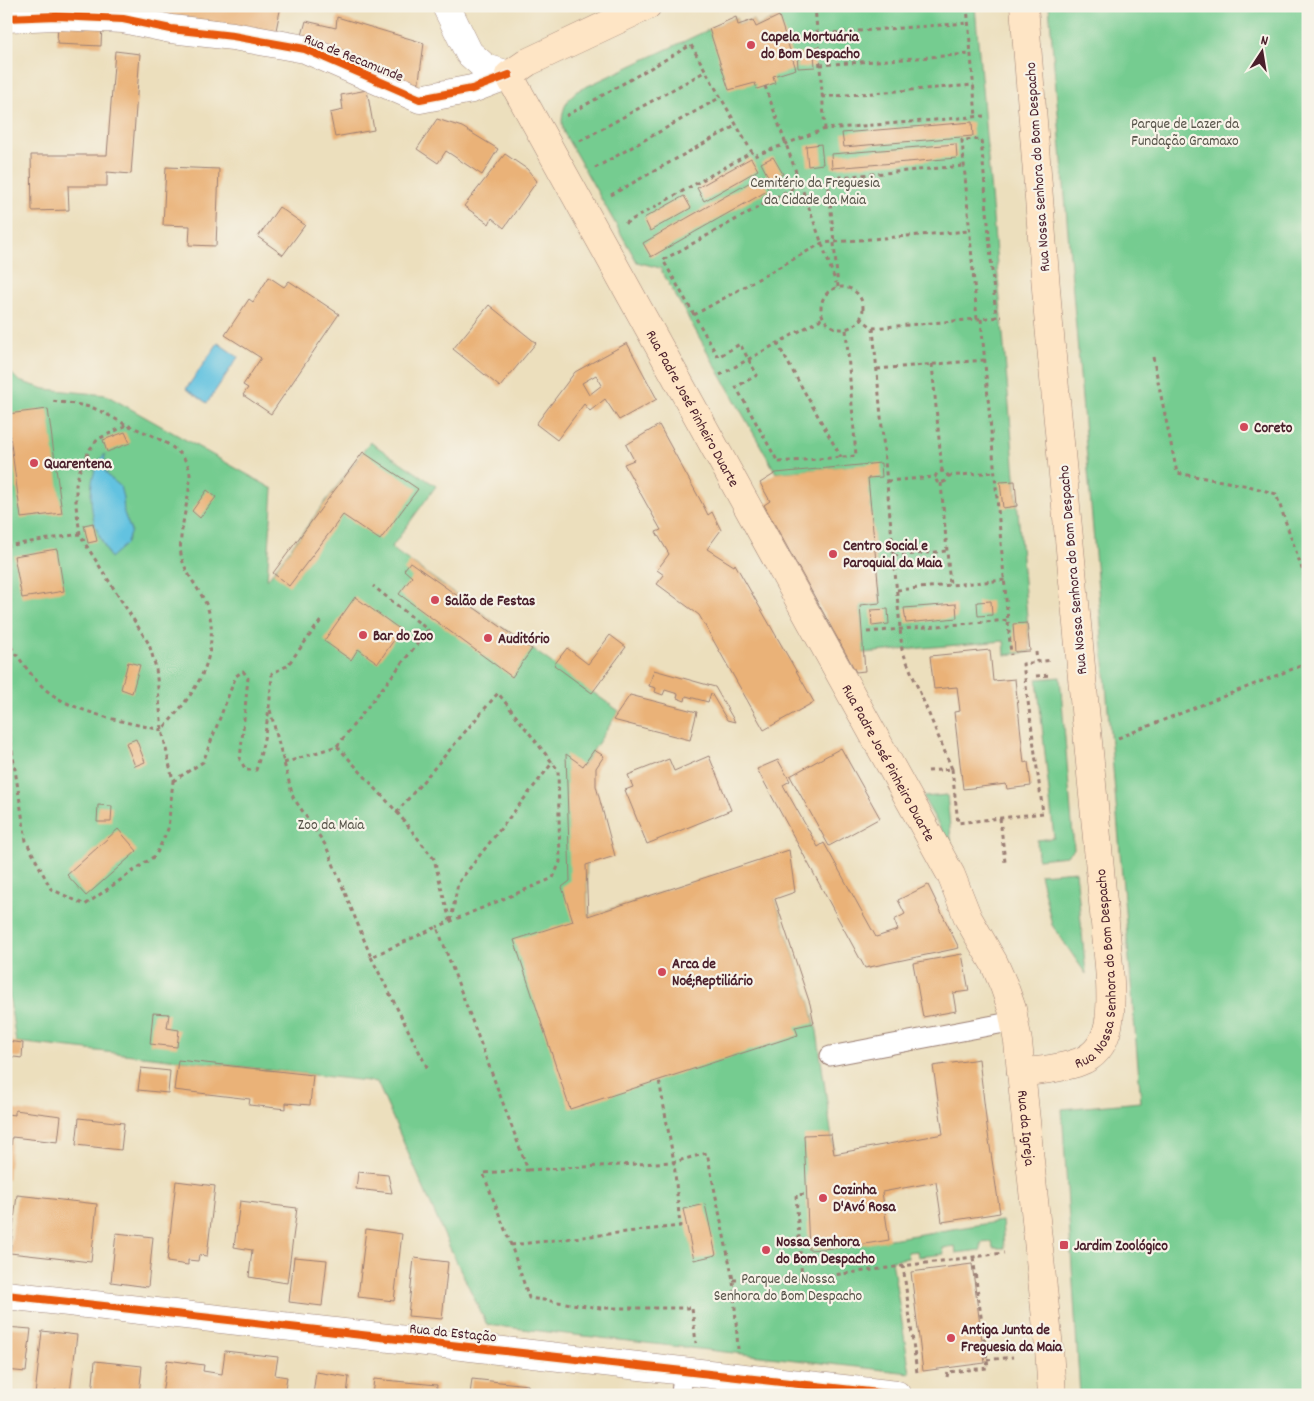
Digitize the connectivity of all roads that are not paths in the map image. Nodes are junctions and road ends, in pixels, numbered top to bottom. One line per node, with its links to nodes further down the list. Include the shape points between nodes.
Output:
1 (446, 6): 5 (street, via 469,53 486,68)
2 (647, 6): 5 (main road, via 528,62)
3 (1024, 6): 9 (main road, Rua Nossa Senhora do Bom Despacho, via 1111,996 1109,1025 1098,1049 1091,1056 1080,1062)
4 (6, 18): 5 (street, Rua de Recamunde, via 123,19 305,49 420,99 472,89)
5 (509, 75): 6 (main road, Rua Padre José Pinheiro Duarte)
6 (951, 875): 7 (main road, Rua da Igreja, via 968,918 994,962)
7 (1015, 1021): 8 (lane); 9 (main road, Rua da Igreja)
8 (830, 1056)
9 (1021, 1073): 13 (main road, Rua da Igreja)
10 (6, 1295): 11 (street, Rua da Estação)
11 (682, 1383): 12 (street, Rua da Estação)
12 (897, 1395)
13 (1052, 1395)

